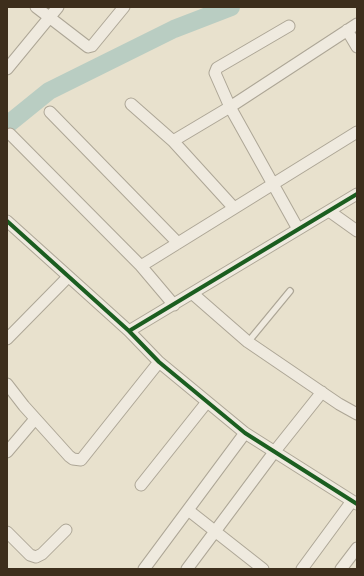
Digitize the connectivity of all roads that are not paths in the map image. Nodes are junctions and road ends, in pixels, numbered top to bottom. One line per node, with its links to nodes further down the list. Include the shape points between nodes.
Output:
1 (36, 7): 4 (street)
2 (58, 7): 4 (street)
3 (124, 7): 4 (street, via 92,46 88,47)
4 (49, 18): 9 (street)
5 (357, 24): 7 (street)
6 (289, 26): 11 (street, via 217,68 215,77)
7 (347, 30): 8 (street); 11 (street)
8 (357, 47)
9 (7, 69)
10 (131, 104): 15 (street)
11 (230, 107): 15 (street); 16 (street)
12 (50, 112): 23 (street)
13 (357, 132): 16 (street)
14 (10, 134): 24 (street)
15 (172, 141): 18 (street)
16 (272, 184): 18 (street); 21 (street)
17 (357, 194): 19 (street)
18 (234, 208): 23 (street)
19 (329, 210): 21 (street); 22 (street)
20 (7, 221): 25 (street)
21 (298, 229): 27 (street)
22 (357, 231)
23 (178, 243): 24 (street)
24 (140, 266): 28 (street)
25 (68, 277): 29 (street); 30 (street)
26 (290, 291): 31 (lane)
27 (193, 294): 28 (street); 31 (street)
28 (174, 305): 29 (street)
29 (129, 331): 32 (street)
30 (7, 339)
31 (248, 342): 34 (street)
32 (159, 362): 35 (street); 37 (street, via 81,460 69,456)
33 (7, 384): 37 (street)
34 (322, 392): 36 (street); 39 (street)
35 (207, 402): 38 (street); 41 (street)
36 (357, 414)
37 (35, 419): 40 (street)
38 (245, 433): 39 (street); 43 (street)
39 (275, 451): 42 (street); 46 (street)
40 (7, 452)
41 (141, 485)
42 (354, 502): 51 (street)
43 (188, 510): 46 (street); 48 (street)
44 (66, 530): 45 (street, via 36,557 30,555)
45 (7, 532)
46 (215, 532): 49 (street); 50 (street)
47 (357, 548): 52 (street)
48 (144, 569)
49 (187, 569)
50 (263, 569)
51 (302, 569)
52 (341, 569)

